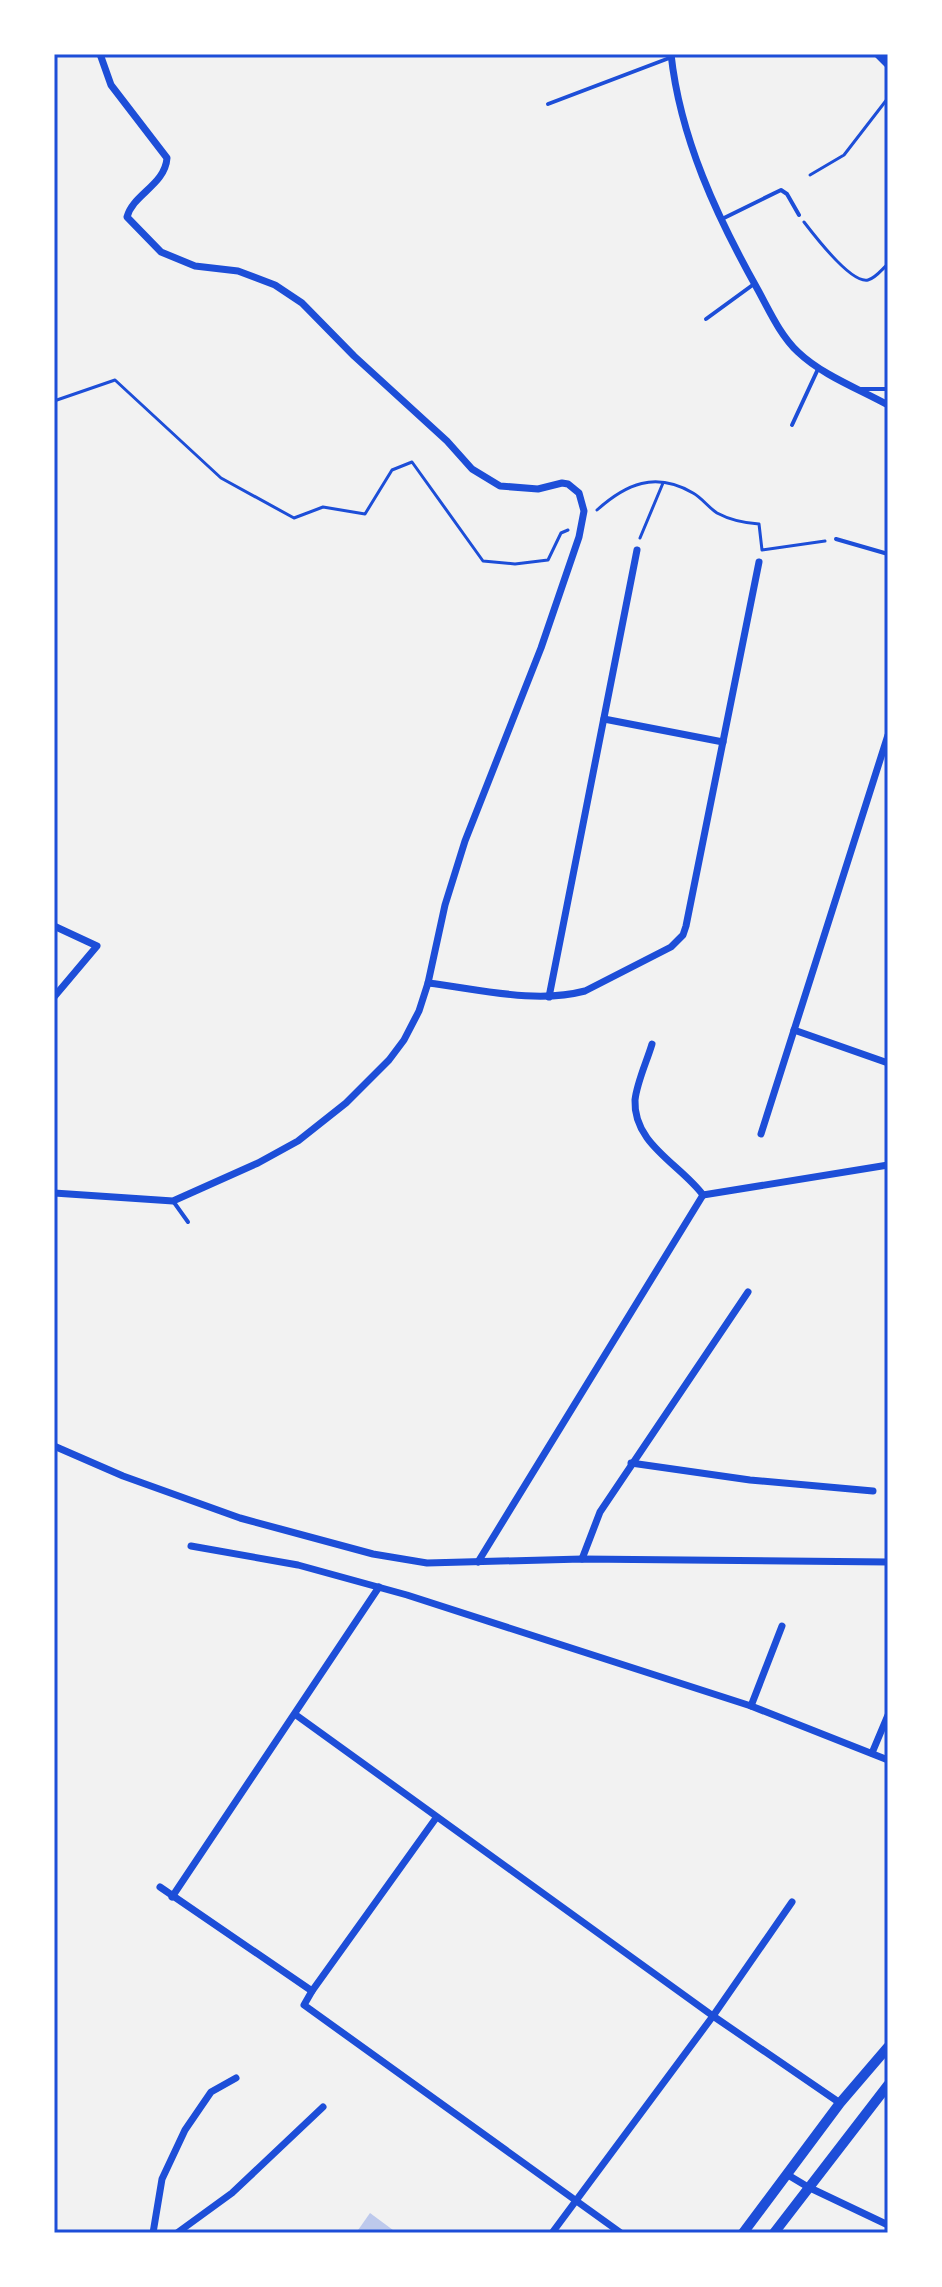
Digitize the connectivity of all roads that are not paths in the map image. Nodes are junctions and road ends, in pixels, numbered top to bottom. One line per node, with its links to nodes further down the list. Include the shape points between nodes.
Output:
1 (100, 54): 23 (street, via 111,85 167,158 167,168 129,208 127,217 161,252 195,266 238,271 293,297 472,469 500,486 538,489 562,483 574,487 582,499 582,525 541,648 465,841)
2 (877, 54): 4 (street)
3 (672, 55): 5 (lane); 7 (street, via 683,115)
4 (888, 65)
5 (548, 104)
6 (799, 215): 7 (lane, via 781,190)
7 (721, 220): 8 (street)
8 (754, 284): 9 (lane); 10 (street, via 791,344)
9 (706, 319)
10 (819, 367): 11 (street); 14 (lane)
11 (859, 389): 12 (lane); 13 (street)
12 (888, 389)
13 (888, 405)
14 (792, 425)
15 (836, 539): 17 (lane)
16 (637, 550): 19 (street)
17 (888, 554)
18 (759, 562): 21 (street)
19 (604, 719): 21 (street); 25 (street)
20 (888, 735): 26 (street)
21 (723, 742): 25 (street, via 683,935 671,947 585,991)
22 (54, 926): 24 (street, via 97,946)
23 (428, 983): 25 (street); 33 (street, via 404,1040 346,1103 277,1154)
24 (54, 997)
25 (549, 997)
26 (794, 1030): 28 (street); 29 (street)
27 (652, 1044): 32 (street, via 635,1099 640,1130)
28 (888, 1063)
29 (761, 1134)
30 (888, 1165): 32 (street)
31 (54, 1193): 33 (street)
32 (703, 1195): 41 (street)
33 (173, 1201): 34 (lane)
34 (188, 1222)
35 (748, 1292): 37 (street)
36 (54, 1446): 41 (street, via 255,1522 373,1554 427,1563)
37 (631, 1463): 38 (street); 40 (street, via 600,1512)
38 (873, 1491)
39 (191, 1546): 43 (street, via 298,1565)
40 (582, 1559): 41 (street); 42 (street)
41 (478, 1562)
42 (888, 1562)
43 (379, 1587): 45 (street); 46 (street)
44 (782, 1626): 45 (street)
45 (751, 1706): 48 (street)
46 (296, 1715): 50 (street); 52 (street)
47 (888, 1715): 48 (street)
48 (872, 1753): 49 (street)
49 (888, 1760)
50 (436, 1818): 54 (street); 55 (street)
51 (160, 1887): 52 (street)
52 (172, 1897): 54 (street)
53 (792, 1902): 55 (street)
54 (312, 1991): 63 (street, via 304,2005)
55 (713, 2016): 59 (street); 63 (street)
56 (888, 2048): 59 (main road)
57 (236, 2078): 65 (street, via 211,2092 185,2130 162,2179)
58 (888, 2085): 62 (main road)
59 (840, 2103): 61 (main road)
60 (323, 2107): 66 (street, via 232,2193)
61 (788, 2175): 62 (street); 69 (main road)
62 (808, 2187): 64 (street); 70 (main road)
63 (575, 2202): 67 (street); 68 (street)
64 (888, 2225)
65 (153, 2233)
66 (177, 2233)
67 (552, 2233)
68 (621, 2233)
69 (743, 2233)
70 (774, 2233)

